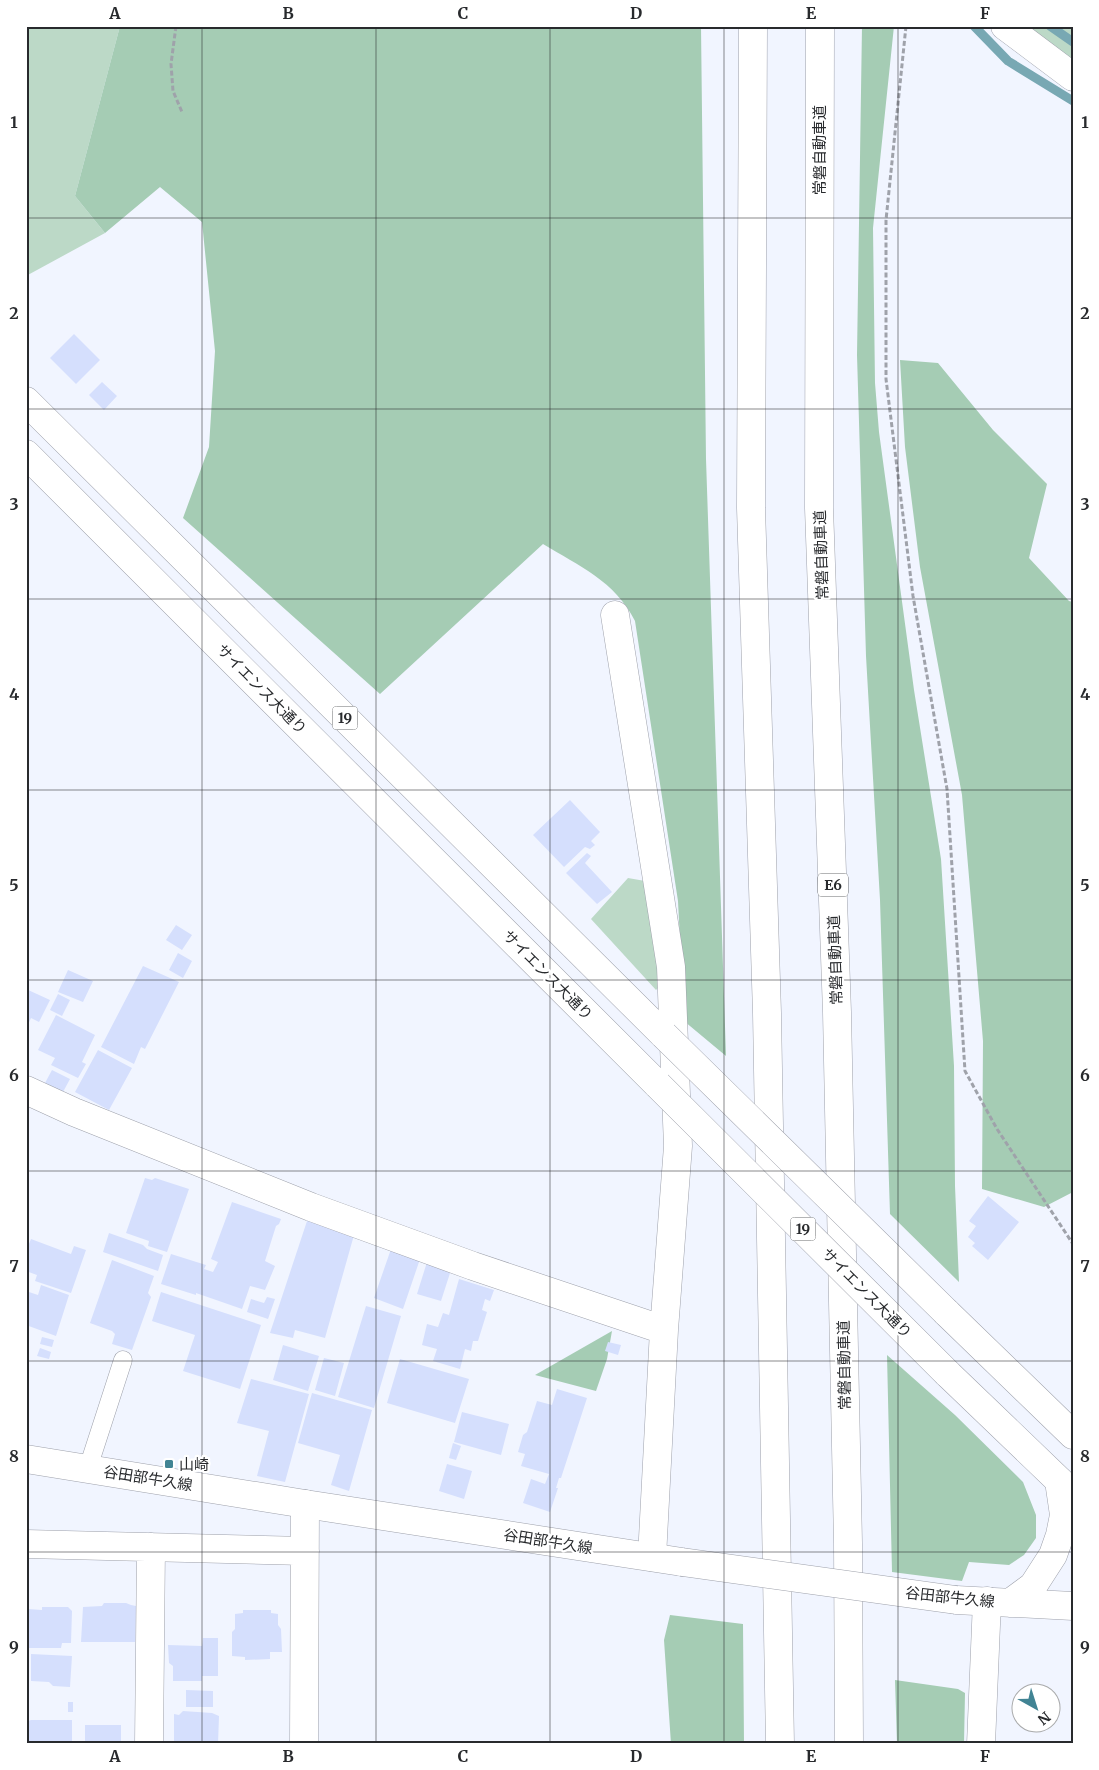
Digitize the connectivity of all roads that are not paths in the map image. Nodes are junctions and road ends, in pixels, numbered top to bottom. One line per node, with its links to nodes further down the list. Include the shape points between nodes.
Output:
1 (753, 26): 24 (main road, via 751,508 767,1023)
2 (820, 26): 25 (main road, 常磐自動車道 / E6, via 819,508 837,1012)
3 (1005, 26): 4 (main road)
4 (1073, 77)
5 (26, 401): 11 (main road, 19, bridge, via 664,1035)
6 (26, 454): 14 (main road, サイエンス大通り / 19, bridge, via 947,1373)
7 (615, 615): 9 (main road, via 672,968 678,1146)
8 (26, 1090): 9 (main road, via 311,1207)
9 (664, 1330): 19 (main road)
10 (123, 1360): 13 (lane)
11 (1073, 1435)
12 (26, 1459): 13 (main road, 谷田部牛久線)
13 (88, 1468): 15 (main road, 谷田部牛久線)
14 (1066, 1487): 20 (main road, via 1064,1515 1053,1556 1033,1586)
15 (305, 1504): 18 (main road); 19 (main road, 谷田部牛久線)
16 (26, 1544): 17 (main road)
17 (151, 1547): 18 (main road); 22 (main road)
18 (305, 1552): 23 (main road)
19 (652, 1557): 20 (main road, 谷田部牛久線, bridge, via 956,1600)
20 (998, 1602): 21 (main road, 谷田部牛久線); 26 (main road)
21 (1073, 1606)
22 (149, 1744)
23 (304, 1744)
24 (780, 1744)
25 (849, 1744)
26 (981, 1744)

